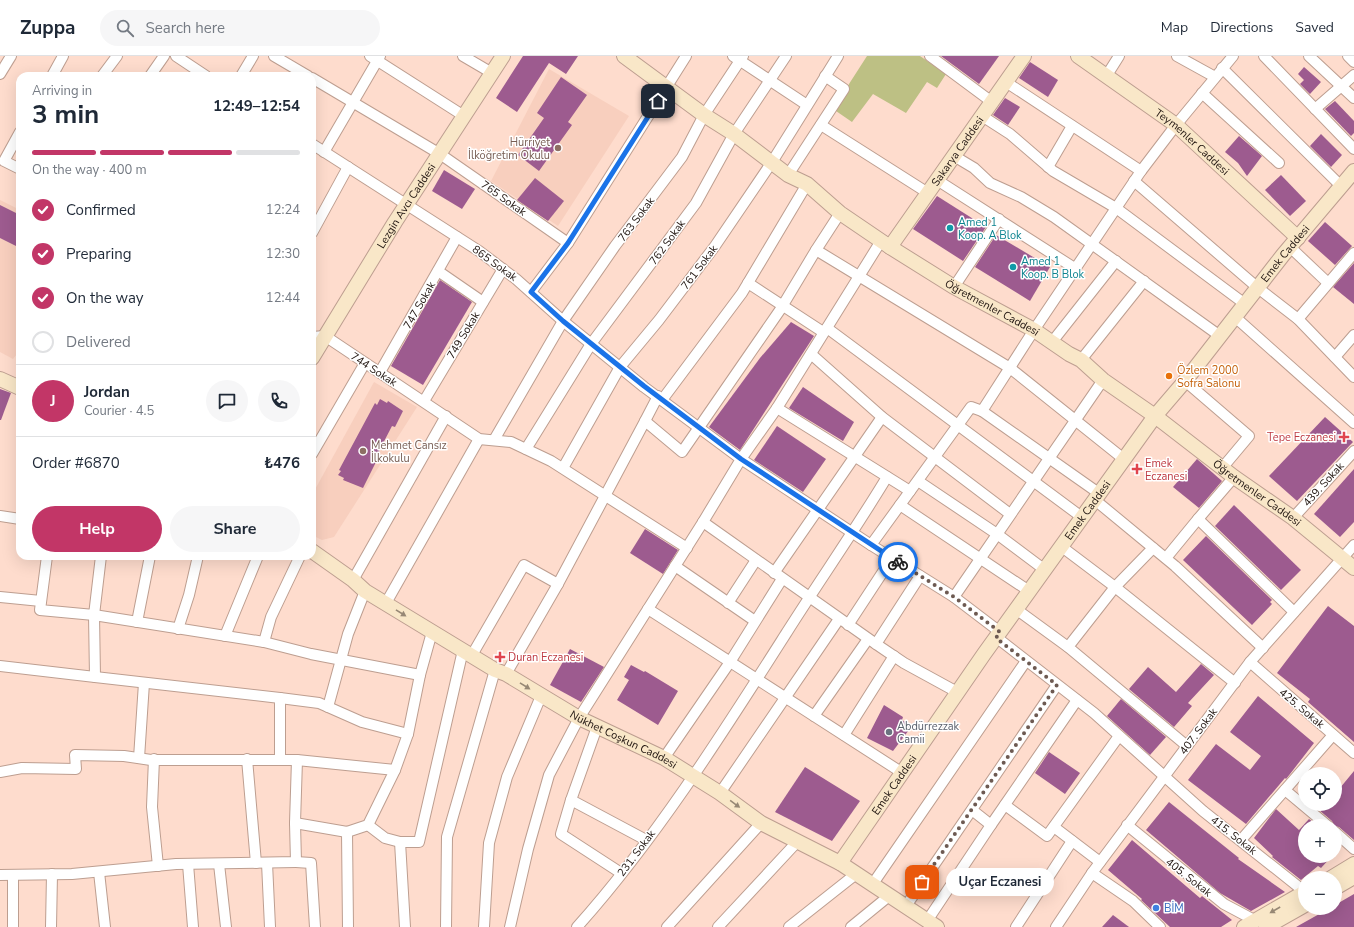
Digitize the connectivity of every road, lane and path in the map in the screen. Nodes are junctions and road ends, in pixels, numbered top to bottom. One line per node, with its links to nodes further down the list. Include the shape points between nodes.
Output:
1 (11, 56): 33 (street)
2 (63, 56): 27 (street)
3 (117, 56): 28 (street)
4 (164, 56): 29 (street)
5 (176, 56): 30 (street)
6 (252, 56): 31 (street)
7 (274, 56): 32 (street)
8 (463, 56): 34 (street)
9 (503, 56): 34 (street, Lezgin Avcı Caddesi)
10 (624, 56): 43 (street, Öğretmenler Caddesi)
11 (686, 56): 43 (street)
12 (786, 56): 40 (street, 762 Sokak)
13 (838, 56): 37 (street, 761 Sokak)
14 (930, 56): 46 (street)
15 (1024, 56): 41 (street, Sakarya Caddesi)
16 (1078, 56): 35 (street, Teymenler Caddesi)
17 (1119, 56): 35 (street)
18 (1177, 56): 38 (street)
19 (1233, 56): 26 (street)
20 (1264, 56): 49 (street)
21 (1309, 56): 42 (street)
22 (1348, 56): 25 (street)
23 (376, 57): 47 (street); 51 (street)
24 (739, 58): 40 (street); 50 (street, 763 Sokak)
25 (1354, 62)
26 (1222, 68): 38 (street); 74 (street)
27 (54, 72)
28 (105, 72)
29 (153, 72)
30 (196, 72)
31 (243, 72)
32 (301, 72)
33 (0, 74)
34 (492, 74): 51 (street, Lezgin Avcı Caddesi)
35 (1107, 75): 54 (street, Teymenler Caddesi)
36 (1354, 75): 42 (street)
37 (825, 76): 48 (street, 761 Sokak); 53 (street, via 844,89)
38 (1215, 77): 44 (street)
39 (316, 80): 47 (street, 765 Sokak)
40 (770, 80): 48 (street); 56 (street, 762 Sokak)
41 (1006, 82): 46 (street, Sakarya Caddesi); 55 (street)
42 (1342, 87): 45 (street); 49 (street)
43 (666, 88): 50 (street, Öğretmenler Caddesi); 83 (street)
44 (1202, 93): 54 (street); 64 (street)
45 (1354, 98)
46 (992, 102): 52 (street, Sakarya Caddesi)
47 (354, 103): 60 (street); 61 (street, 765 Sokak)
48 (807, 105): 63 (street, 761 Sokak)
49 (1315, 109): 59 (street)
50 (704, 115): 56 (street, Öğretmenler Caddesi); 104 (street, 763 Sokak, via 682,158 615,246)
51 (464, 116): 61 (street, Lezgin Avcı Caddesi)
52 (982, 116): 62 (street, Sakarya Caddesi); 66 (street, via 1010,134)
53 (821, 125): 70 (street); 75 (street)
54 (1176, 125): 69 (street); 82 (street, Teymenler Caddesi)
55 (1072, 126): 66 (street); 69 (street)
56 (734, 134): 63 (street, Öğretmenler Caddesi); 111 (street, 762 Sokak, via 696,203)
57 (16, 139): 65 (street, via 4,161)
58 (316, 147): 60 (street, 865 Sokak)
59 (1354, 149)
60 (324, 152): 67 (street, 865 Sokak)
61 (440, 154): 76 (street, Lezgin Avcı Caddesi); 83 (street, 765 Sokak)
62 (954, 156): 71 (street, Sakarya Caddesi); 85 (street, via 974,168 990,183 1021,197)
63 (772, 162): 70 (street, Öğretmenler Caddesi); 116 (street, 761 Sokak, via 716,246)
64 (1278, 162)
65 (16, 167)
66 (1048, 167): 77 (street)
67 (348, 168): 76 (street, 865 Sokak); 80 (street)
68 (1354, 171): 74 (street, Emek Caddesi)
69 (1141, 172): 72 (street)
70 (788, 175): 73 (street, Öğretmenler Caddesi)
71 (937, 180): 75 (street, Sakarya Caddesi); 79 (street)
72 (1134, 181): 77 (street); 97 (street)
73 (807, 184): 78 (street, Öğretmenler Caddesi); 94 (street)
74 (1341, 186): 82 (street, Emek Caddesi)
75 (928, 193): 84 (street, Sakarya Caddesi)
76 (407, 205): 81 (street, 865 Sokak); 109 (street, Lezgin Avcı Caddesi)
77 (1116, 208): 85 (street); 100 (street)
78 (840, 213): 84 (street, Öğretmenler Caddesi); 86 (street)
79 (999, 219): 89 (street); 96 (street)
80 (316, 226)
81 (458, 237): 90 (street, 865 Sokak); 91 (street, 747 Sokak)
82 (1294, 242): 95 (street); 97 (street, Emek Caddesi)
83 (568, 243): 98 (street)
84 (886, 244): 92 (street); 96 (street, Öğretmenler Caddesi)
85 (1092, 244): 88 (street); 89 (street)
86 (816, 250): 92 (street); 101 (street)
87 (1354, 253): 95 (street)
88 (1116, 261): 93 (street); 110 (street)
89 (1076, 268): 106 (street)
90 (503, 269): 98 (street, 865 Sokak); 99 (street, 749 Sokak)
91 (438, 271): 99 (street); 118 (street, 747 Sokak)
92 (859, 275): 105 (street); 117 (street)
93 (1144, 281): 108 (street); 114 (street)
94 (748, 283): 101 (street); 124 (street)
95 (1328, 283): 103 (street)
96 (954, 287): 106 (street, Öğretmenler Caddesi)
97 (1258, 288): 100 (street, Emek Caddesi); 103 (street)
98 (531, 292): 104 (street, 865 Sokak)
99 (483, 302): 125 (street, 749 Sokak)
100 (1245, 304): 102 (street, Emek Caddesi)
101 (783, 306): 105 (street); 135 (street)
102 (1235, 317): 108 (street, Emek Caddesi); 133 (street)
103 (1298, 319): 113 (street)
104 (563, 321): 111 (street, 865 Sokak); 137 (street, 763 Sokak)
105 (825, 330): 112 (street); 134 (street)
106 (1034, 330): 110 (street, Öğretmenler Caddesi); 117 (street)
107 (1354, 335): 113 (street)
108 (1220, 336): 122 (street, Emek Caddesi)
109 (318, 337): 115 (street, 744 Sokak)
110 (1052, 342): 114 (street, Öğretmenler Caddesi)
111 (592, 344): 116 (street, 865 Sokak); 139 (street, 762 Sokak)
112 (811, 354): 126 (street); 130 (street)
113 (1335, 357): 119 (street)
114 (1081, 360): 121 (street, Öğretmenler Caddesi)
115 (365, 363): 118 (street, 744 Sokak); 138 (street)
116 (620, 367): 124 (street, 865 Sokak); 147 (street, 761 Sokak)
117 (1010, 368): 127 (street); 132 (street)
118 (380, 372): 125 (street, 744 Sokak)
119 (1354, 377)
120 (0, 379): 123 (street)
121 (1103, 380): 129 (street, Öğretmenler Caddesi); 132 (street)
122 (1185, 381): 129 (street, Emek Caddesi); 146 (street, via 1249,436)
123 (16, 386)
124 (660, 398): 131 (street); 135 (street, 865 Sokak)
125 (424, 401): 128 (street, 744 Sokak)
126 (777, 408): 141 (street); 144 (street)
127 (982, 411): 134 (street, via 971,406); 143 (street)
128 (446, 416): 136 (street, 744 Sokak); 188 (street)
129 (1155, 416): 145 (street, Emek Caddesi); 146 (street, Öğretmenler Caddesi)
130 (882, 417): 141 (street); 142 (street)
131 (645, 421): 135 (street, via 682,452); 153 (street)
132 (1074, 421): 143 (street); 145 (street)
133 (1354, 423)
134 (958, 424): 142 (street); 150 (street)
135 (698, 426): 144 (street, 865 Sokak)
136 (479, 439): 137 (street); 197 (street)
137 (494, 440): 139 (street, via 511,442)
138 (316, 447)
139 (526, 449): 147 (street)
140 (1354, 451): 161 (street, 439. Sokak)
141 (855, 457): 148 (street); 156 (street)
142 (934, 457): 151 (street); 157 (street)
143 (1049, 457): 150 (street); 154 (street)
144 (741, 459): 156 (street, 865 Sokak); 163 (street)
145 (1124, 460): 154 (street, Emek Caddesi)
146 (1223, 467): 149 (street, Öğretmenler Caddesi)
147 (563, 468): 153 (street)
148 (887, 477): 152 (street); 164 (street, 231. Sokak)
149 (1234, 477): 161 (street, Öğretmenler Caddesi); 162 (street)
150 (1034, 480): 157 (street); 160 (street)
151 (918, 481): 152 (street); 165 (street)
152 (910, 491): 155 (street)
153 (604, 495): 169 (street); 189 (street)
154 (1098, 497): 160 (street, Emek Caddesi); 170 (street)
155 (900, 505): 166 (street); 173 (street)
156 (817, 509): 164 (street, 865 Sokak); 186 (street)
157 (1010, 514): 165 (street)
158 (0, 516): 159 (street)
159 (16, 518)
160 (1083, 518): 168 (street, Emek Caddesi)
161 (1293, 518): 175 (street, Öğretmenler Caddesi)
162 (1198, 519): 174 (street); 201 (street)
163 (703, 522): 169 (street); 182 (street)
164 (853, 533): 166 (street, 865 Sokak); 195 (street, 231. Sokak)
165 (997, 534): 173 (street); 185 (street)
166 (871, 545): 172 (street, 865 Sokak)
167 (1354, 545): 175 (street, 407. Sokak)
168 (1062, 547): 185 (street, Emek Caddesi); 190 (street)
169 (686, 548): 183 (street)
170 (1153, 548): 174 (street); 190 (street)
171 (316, 554): 188 (street, Nükhet Coşkun Caddesi)
172 (892, 558): 187 (street, 865 Sokak); 206 (street)
173 (980, 558): 192 (street); 194 (street)
174 (1166, 558): 214 (street)
175 (1344, 558): 184 (street, Öğretmenler Caddesi); 201 (street, 407. Sokak)
176 (46, 560): 196 (street)
177 (101, 560): 202 (street)
178 (149, 560): 205 (street)
179 (197, 560): 207 (street)
180 (256, 560): 210 (street)
181 (298, 560): 212 (street, via 271,618)
182 (756, 560): 186 (street); 198 (street)
183 (675, 566): 198 (street); 199 (street)
184 (1354, 568)
185 (1045, 570): 192 (street, Emek Caddesi)
186 (778, 576): 195 (street); 204 (street)
187 (920, 576): 194 (street, 865 Sokak); 211 (street)
188 (353, 580): 191 (street, Nükhet Coşkun Caddesi)
189 (558, 584): 215 (street, via 524,565); 222 (street)
190 (1116, 587): 213 (street); 227 (street)
191 (365, 591): 197 (street, Nükhet Coşkun Caddesi); 217 (street, via 348,634)
192 (1029, 591): 200 (street, Emek Caddesi)
193 (0, 597): 196 (street)
194 (954, 597): 209 (street, 415. Sokak)
195 (809, 598): 203 (street); 225 (street, 231. Sokak)
196 (41, 601): 202 (street, via 40,610)
197 (386, 603): 208 (street, Nükhet Coşkun Caddesi, one-way to 208)
198 (728, 603): 204 (street)
199 (648, 609): 219 (street); 236 (street)
200 (1016, 609): 209 (street, Emek Caddesi); 213 (street)
201 (1294, 612): 214 (street, 407. Sokak)
202 (94, 615): 205 (street); 224 (street)
203 (839, 619): 206 (street); 232 (street)
204 (755, 621): 219 (street)
205 (137, 622): 207 (street)
206 (848, 625): 211 (street)
207 (178, 629): 210 (street)
208 (432, 632): 215 (street, Nükhet Coşkun Caddesi); 223 (street)
209 (998, 635): 218 (street, 415. Sokak); 229 (street, Emek Caddesi)
210 (225, 636): 212 (street)
211 (872, 641): 216 (street); 235 (street)
212 (264, 642): 217 (street)
213 (1068, 647): 242 (street)
214 (1263, 648): 220 (street, 407. Sokak)
215 (468, 652): 222 (street, Nükhet Coşkun Caddesi); 272 (street, via 419,842)
216 (894, 656): 229 (street); 239 (street)
217 (342, 660): 223 (street); 234 (street)
218 (1026, 661): 228 (street, 415. Sokak); 294 (street)
219 (730, 662): 225 (street); 245 (street)
220 (1250, 662): 227 (street, 407. Sokak); 240 (street, 425. Sokak)
221 (0, 666): 224 (street)
222 (501, 672): 230 (street, Nükhet Coşkun Caddesi, one-way to 230); 311 (street, via 447,837)
223 (420, 675): 238 (street)
224 (95, 677): 226 (street)
225 (757, 679): 232 (street); 254 (street, 231. Sokak)
226 (144, 683): 231 (street); 244 (street)
227 (1235, 683): 242 (street, 407. Sokak)
228 (1057, 685): 233 (street, 415. Sokak); 259 (street)
229 (957, 692): 252 (street, Emek Caddesi)
230 (541, 696): 236 (street, Nükhet Coşkun Caddesi); 312 (street, via 507,777 489,843)
231 (280, 698): 234 (street, via 319,704); 248 (street)
232 (786, 698): 235 (street); 256 (street)
233 (1077, 700): 241 (street, 415. Sokak); 258 (street)
234 (328, 708): 238 (street, via 362,722)
235 (814, 716): 239 (street)
236 (579, 718): 237 (street, Nükhet Coşkun Caddesi); 313 (street, via 549,775)
237 (597, 727): 245 (street, Nükhet Coşkun Caddesi); 257 (street)
238 (408, 734): 250 (street)
239 (844, 735): 252 (street)
240 (1333, 735): 243 (street, 425. Sokak); 255 (street)
241 (1119, 736): 253 (street, 415. Sokak); 266 (street)
242 (1187, 746): 253 (street, 407. Sokak)
243 (1354, 753)
244 (139, 758): 246 (street); 251 (street, via 75,755 76,769 22,768)
245 (664, 758): 254 (street, Nükhet Coşkun Caddesi)
246 (154, 759): 247 (street); 283 (street, via 152,808)
247 (247, 759): 248 (street); 277 (street)
248 (280, 759): 249 (street)
249 (297, 760): 250 (street); 262 (street)
250 (395, 770): 263 (street)
251 (0, 772)
252 (901, 772): 279 (street, Emek Caddesi)
253 (1164, 776): 265 (street, 407. Sokak); 271 (street, 415. Sokak)
254 (692, 777): 256 (street, Nükhet Coşkun Caddesi); 269 (street, 231. Sokak)
255 (1285, 790): 260 (street); 271 (street)
256 (720, 793): 261 (street, Nükhet Coşkun Caddesi, one-way to 261)
257 (571, 800): 269 (street); 286 (street, via 561,834)
258 (1005, 805): 264 (street); 266 (street, via 1047,836)
259 (972, 810): 264 (street); 298 (street)
260 (1320, 819)
261 (761, 822): 273 (street, Nükhet Coşkun Caddesi); 315 (street)
262 (295, 823): 267 (street); 275 (street)
263 (368, 825): 267 (street); 272 (street, via 385,838)
264 (991, 825): 300 (street)
265 (1127, 826): 276 (street, 407. Sokak); 301 (street, 405. Sokak, via 1224,904)
266 (1054, 827): 270 (street)
267 (347, 832): 309 (street)
268 (1342, 838): 274 (street)
269 (646, 840): 286 (street, 231. Sokak)
270 (1072, 840): 276 (street); 319 (street)
271 (1241, 840): 295 (street, 415. Sokak)
272 (400, 842): 310 (street)
273 (797, 842): 279 (street, Nükhet Coşkun Caddesi); 316 (street)
274 (1354, 849)
275 (296, 862): 278 (street); 308 (street, via 312,863)
276 (1100, 862): 287 (street, 407. Sokak)
277 (256, 863): 278 (street); 281 (street)
278 (267, 863): 307 (street)
279 (840, 863): 289 (street, Nükhet Coşkun Caddesi)
280 (188, 864): 281 (street); 283 (street); 305 (street)
281 (219, 864): 306 (street)
282 (1354, 864): 284 (street)
283 (158, 866): 285 (street)
284 (1342, 871)
285 (99, 872): 288 (street); 304 (street)
286 (621, 873): 314 (street, 231. Sokak)
287 (1092, 873): 320 (street, 407. Sokak); 321 (street, via 1133,901)
288 (52, 874): 291 (street); 303 (street)
289 (856, 874): 294 (street, Nükhet Coşkun Caddesi); 317 (street)
290 (0, 875): 291 (street)
291 (13, 875): 302 (street)
292 (1354, 877): 293 (street)
293 (1342, 884)
294 (872, 885): 296 (street, Nükhet Coşkun Caddesi)
295 (1298, 886)
296 (889, 896): 298 (street, Nükhet Coşkun Caddesi); 318 (street)
297 (1298, 897): 301 (street, one-way to 301)
298 (906, 906): 300 (street, Nükhet Coşkun Caddesi)
299 (1298, 908): 301 (street)
300 (932, 924)
301 (1255, 925)
302 (13, 927)
303 (51, 927)
304 (105, 927)
305 (193, 927)
306 (226, 927)
307 (270, 927)
308 (315, 927)
309 (348, 927)
310 (404, 927)
311 (446, 927)
312 (484, 927)
313 (510, 927)
314 (577, 927)
315 (667, 927)
316 (718, 927)
317 (789, 927)
318 (851, 927)
319 (1016, 927)
320 (1056, 927)
321 (1160, 927)

